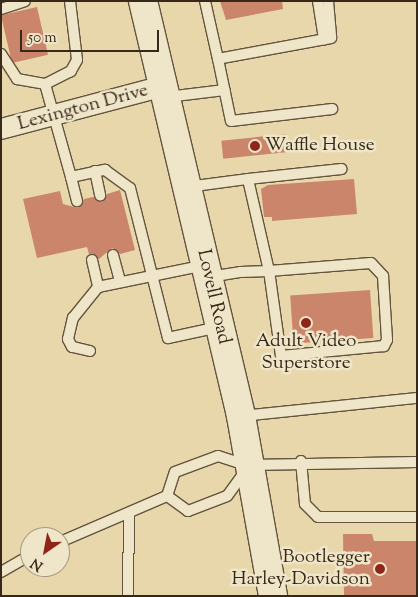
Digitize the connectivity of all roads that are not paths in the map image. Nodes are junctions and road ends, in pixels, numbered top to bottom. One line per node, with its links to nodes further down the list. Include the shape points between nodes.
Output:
1 (25, 1): 7 (lane)
2 (70, 1): 11 (lane, via 77,60 71,71)
3 (143, 1): 13 (main road, Lovell Road)
4 (205, 1): 10 (lane)
5 (318, 1): 8 (lane)
6 (328, 1): 8 (lane, via 334,32)
7 (1, 9)
8 (324, 40): 10 (lane)
9 (1, 54): 11 (lane, via 17,79)
10 (218, 58): 12 (lane)
11 (45, 84): 15 (lane)
12 (225, 90): 13 (lane); 14 (lane, via 231,121)
13 (165, 92): 15 (street, Lexington Drive); 21 (main road, Lovell Road)
14 (332, 109)
15 (55, 115): 16 (street, Lexington Drive); 19 (lane)
16 (1, 129)
17 (341, 169): 20 (lane)
18 (95, 171): 19 (lane); 22 (lane); 28 (lane, via 104,170 130,188)
19 (71, 177): 23 (lane)
20 (248, 179): 21 (lane); 27 (lane)
21 (187, 187): 26 (main road, Lovell Road)
22 (100, 195)
23 (77, 201)
24 (113, 255): 29 (lane)
25 (92, 260): 30 (lane)
26 (207, 271): 27 (lane); 28 (lane); 31 (main road, Lovell Road)
27 (269, 271): 27 (lane, via 371,263 383,276 388,340 384,346 281,356)
28 (151, 275): 29 (lane); 31 (lane, via 168,338)
29 (120, 282): 30 (lane)
30 (98, 287): 32 (lane, via 73,318 68,339 72,347)
31 (220, 327): 34 (main road, Lovell Road)
32 (90, 351)
33 (417, 398): 34 (lane)
34 (241, 416): 37 (main road, Lovell Road)
35 (301, 461): 36 (lane); 37 (lane); 40 (lane, via 310,512 331,519)
36 (417, 462)
37 (249, 466): 38 (lane, via 213,458 175,472); 38 (lane, via 227,496 188,511); 45 (main road, Lovell Road)
38 (167, 496): 39 (lane)
39 (129, 513): 41 (lane); 44 (lane)
40 (417, 517)
41 (70, 538)
42 (20, 561): 43 (lane)
43 (1, 572)
44 (128, 596)
45 (273, 596)

